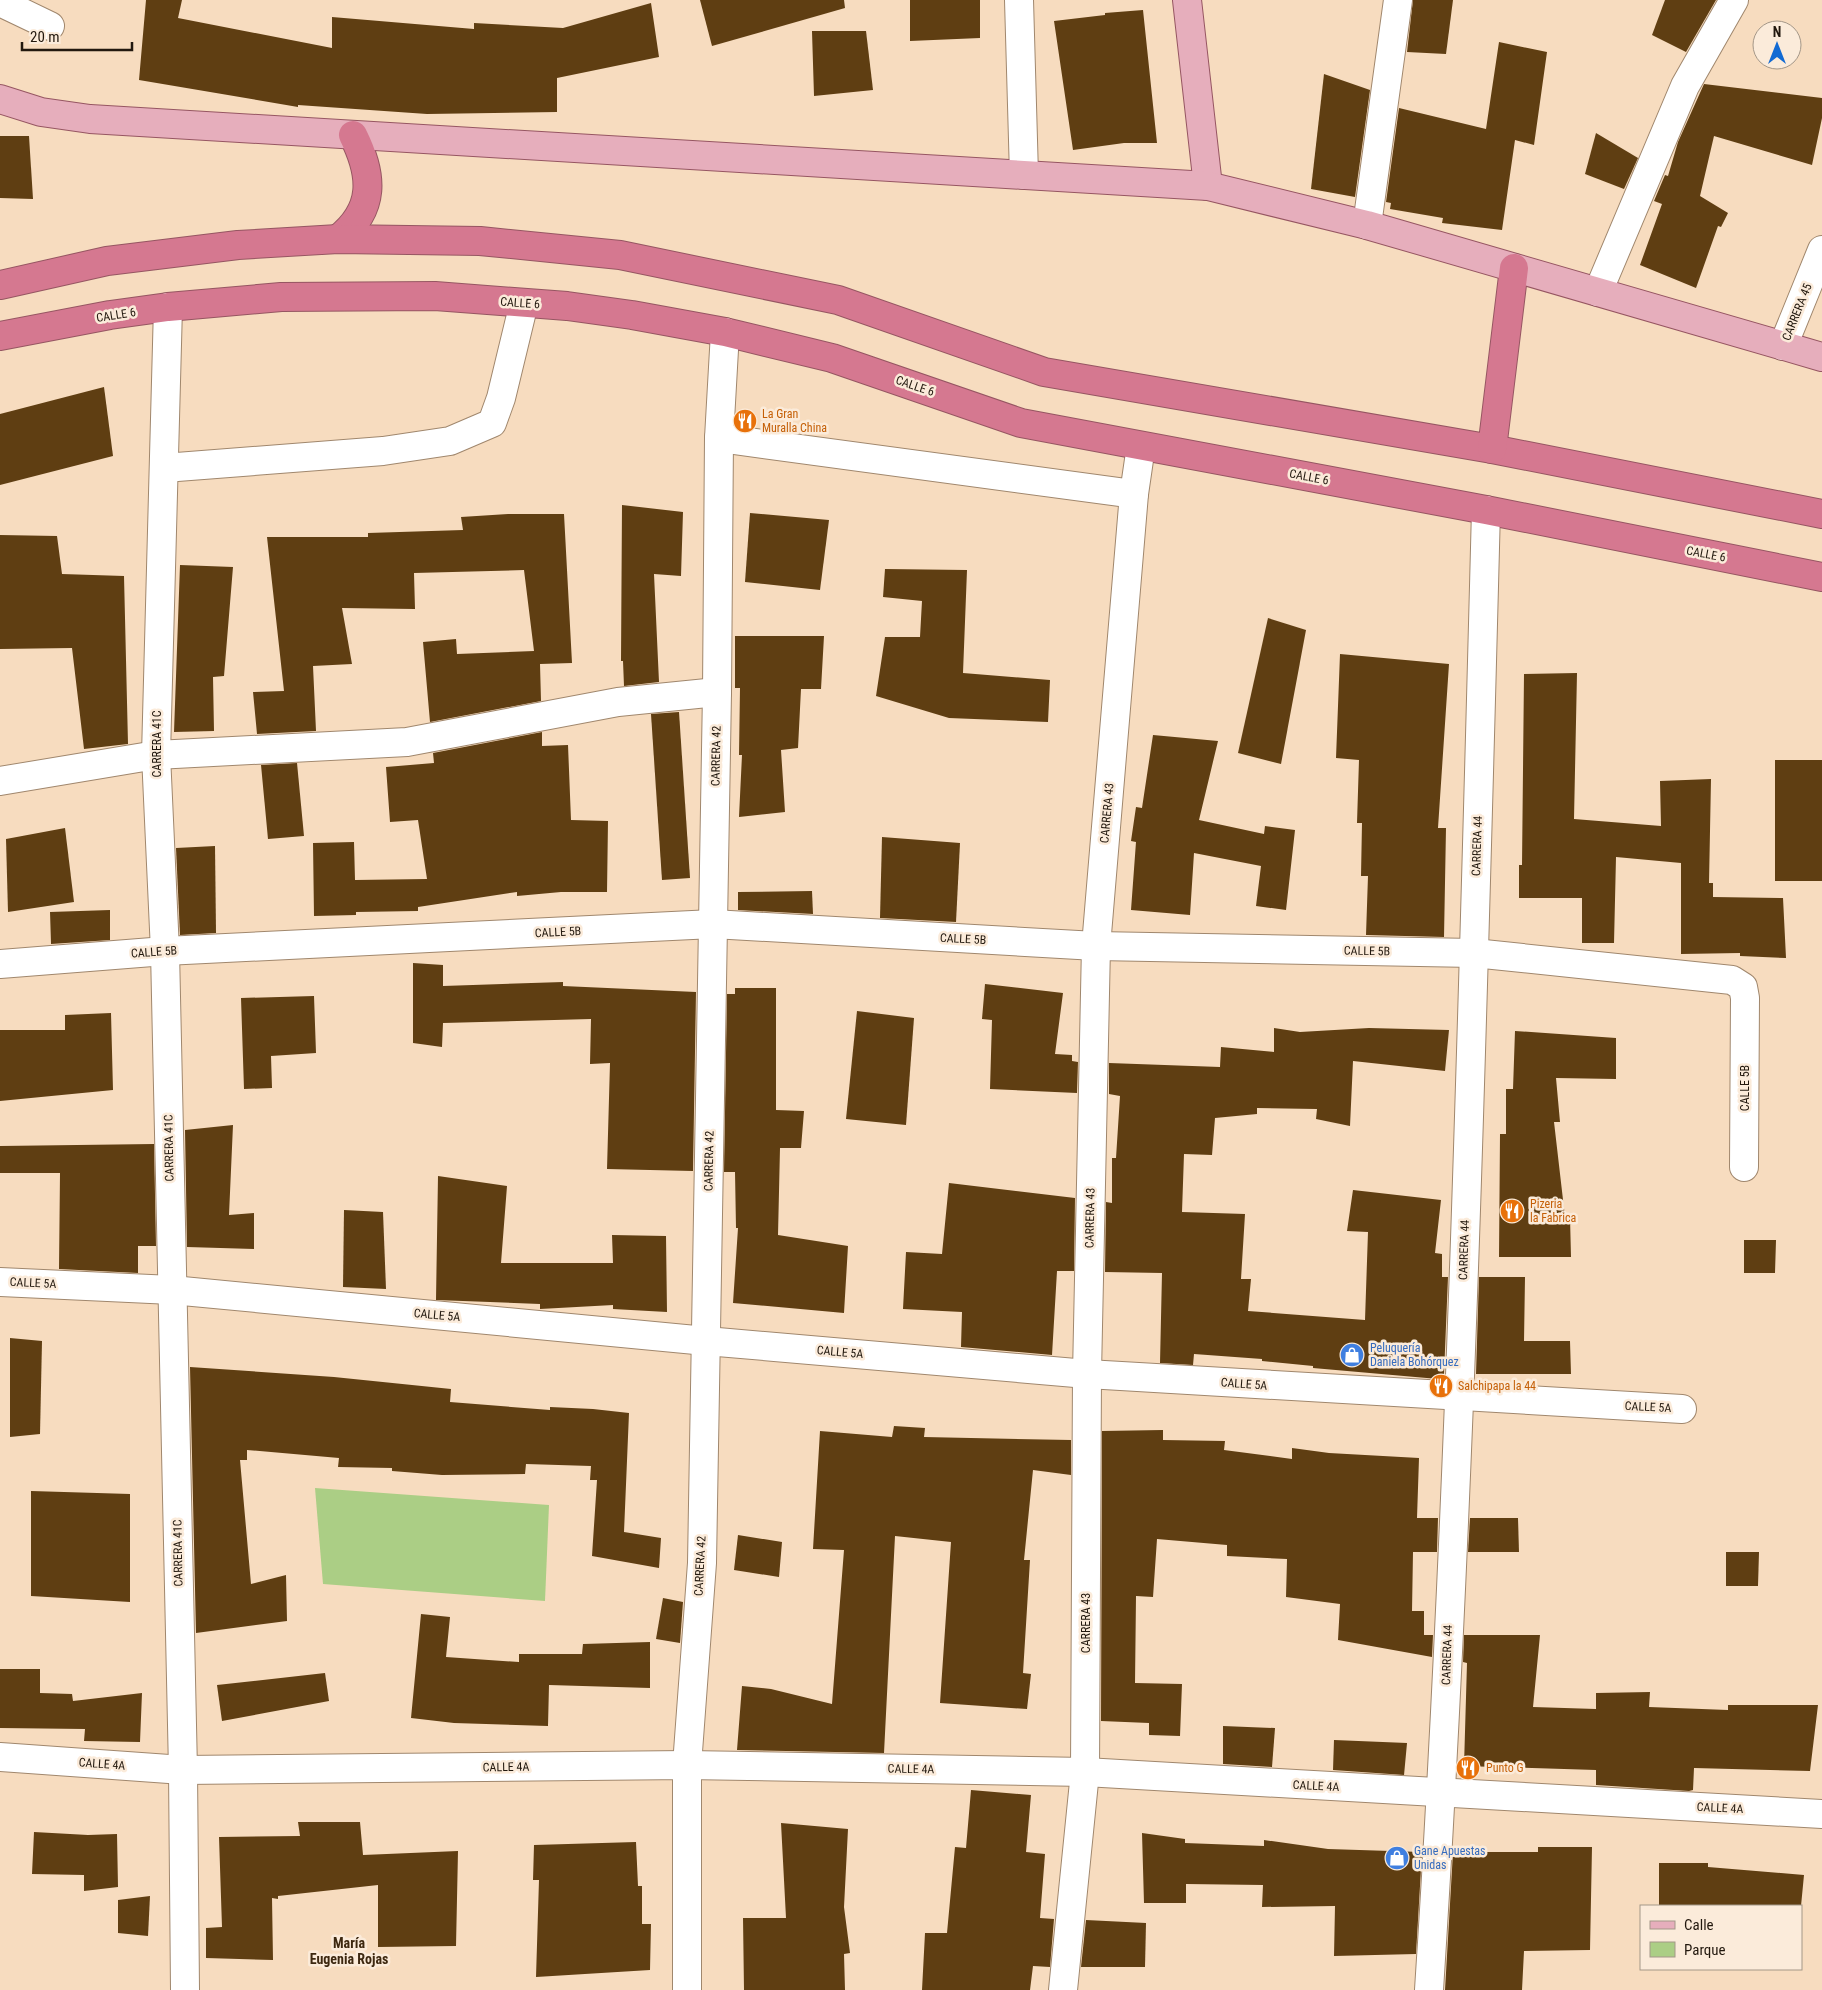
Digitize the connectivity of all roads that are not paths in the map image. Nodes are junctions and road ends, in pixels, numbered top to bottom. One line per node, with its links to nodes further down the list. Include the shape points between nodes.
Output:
1 (1020, 0): 9 (street)
2 (1187, 0): 10 (main road)
3 (1398, 0): 11 (street)
4 (1734, 0): 16 (street, via 1685,86)
5 (0, 2): 6 (street)
6 (50, 26)
7 (0, 99): 8 (main road, via 41,112 90,119)
8 (353, 135): 9 (main road); 12 (highway, via 364,157 368,181 364,205 353,227)
9 (1024, 175): 10 (main road)
10 (1208, 186): 11 (main road)
11 (1367, 225): 14 (main road)
12 (338, 239): 15 (highway, via 238,245 107,261); 25 (highway, via 480,241 620,255 838,300 1044,372)
13 (1822, 250): 21 (street, CARRERA 45)
14 (1514, 268): 16 (main road); 25 (highway)
15 (0, 285)
16 (1598, 292): 21 (main road)
17 (524, 303): 18 (highway, CALLE 6, via 435,296 291,297); 19 (highway, CALLE 6, via 632,315); 26 (street, via 492,423 450,441 383,451)
18 (168, 307): 20 (highway, CALLE 6); 26 (street, CARRERA 41C)
19 (725, 332): 23 (street, CARRERA 42); 24 (highway, CALLE 6, via 832,358 1021,423)
20 (0, 336)
21 (1783, 346): 22 (main road)
22 (1822, 357)
23 (719, 438): 27 (street); 31 (street, CARRERA 42)
24 (1141, 446): 27 (street, CARRERA 43); 28 (highway, CALLE 6)
25 (1492, 450): 29 (highway)
26 (164, 468): 32 (street, CARRERA 41C)
27 (1134, 494): 35 (street, CARRERA 43)
28 (1486, 510): 30 (highway, CALLE 6); 37 (street, CARRERA 44)
29 (1822, 514)
30 (1822, 577)
31 (717, 692): 32 (street, via 618,702 407,742); 34 (street, CARRERA 42)
32 (156, 755): 33 (street); 36 (street, CARRERA 41C)
33 (0, 781)
34 (712, 924): 35 (street, CALLE 5B); 36 (street, CALLE 5B); 42 (street, CARRERA 42)
35 (1096, 946): 37 (street, CALLE 5B); 43 (street, CARRERA 43)
36 (165, 951): 38 (street, CALLE 5B); 41 (street, CARRERA 41C)
37 (1474, 953): 39 (street, CALLE 5B, via 1732,980 1743,986 1746,998); 44 (street, CARRERA 44)
38 (0, 964)
39 (1744, 1167)
40 (0, 1282): 41 (street, CALLE 5A)
41 (172, 1290): 42 (street, CALLE 5A); 48 (street, CARRERA 41C)
42 (706, 1341): 43 (street, CALLE 5A); 47 (street, CARRERA 42, via 702,1562)
43 (1087, 1374): 44 (street, CALLE 5A); 49 (street, CARRERA 43)
44 (1459, 1397): 45 (street, CALLE 5A); 50 (street, CARRERA 44)
45 (1682, 1409)
46 (0, 1757): 48 (street, CALLE 4A)
47 (687, 1765): 48 (street, CALLE 4A); 49 (street, CALLE 4A); 53 (street, CARRERA 42)
48 (183, 1770): 52 (street, CARRERA 41C)
49 (1085, 1772): 50 (street, CALLE 4A); 54 (street, CARRERA 43)
50 (1442, 1793): 51 (street, CALLE 4A); 55 (street, CARRERA 44)
51 (1822, 1814)
52 (185, 1990)
53 (687, 1990)
54 (1063, 1990)
55 (1429, 1990)

